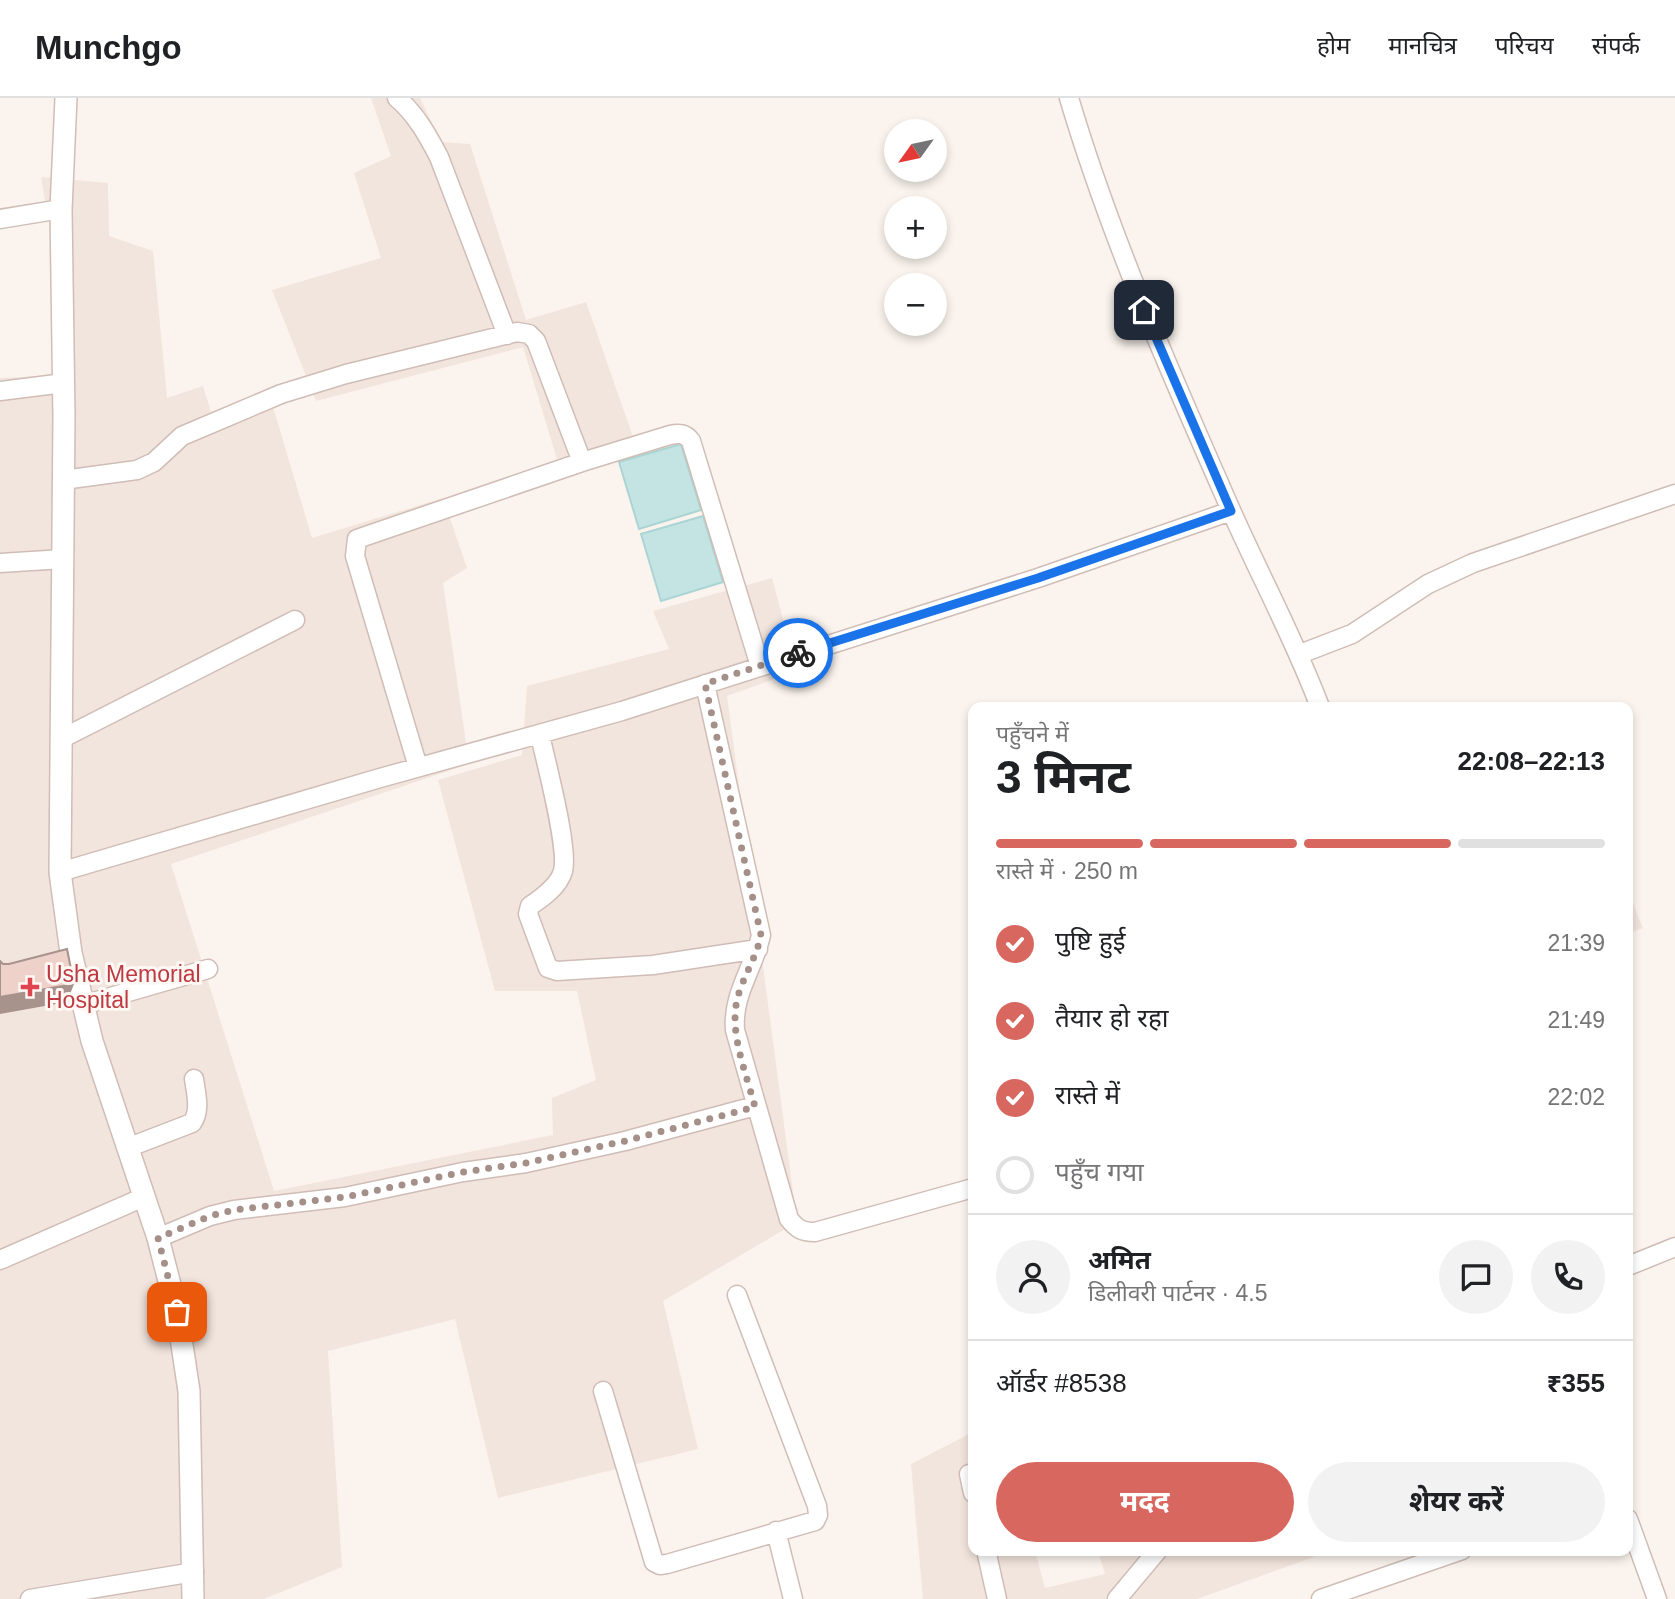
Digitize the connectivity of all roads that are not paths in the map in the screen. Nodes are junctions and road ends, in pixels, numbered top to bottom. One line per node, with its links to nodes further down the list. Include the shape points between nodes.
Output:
1 (66, 98): 4 (street)
2 (397, 98): 6 (street, via 425,131 439,157)
3 (1069, 98): 12 (street, via 1144,310)
4 (61, 209): 5 (street); 7 (street)
5 (0, 219)
6 (507, 335): 9 (street, via 524,332 536,341); 10 (street, via 282,394 182,436 154,462 137,470)
7 (64, 383): 8 (street); 10 (street)
8 (0, 391)
9 (582, 461): 17 (street, via 670,435 687,436); 22 (street, via 357,539 355,556)
10 (63, 480): 13 (street)
11 (1675, 494): 16 (street, via 1473,563 1429,584 1352,634)
12 (1231, 511): 16 (street); 17 (street)
13 (62, 559): 14 (street); 21 (street)
14 (0, 563)
15 (295, 620): 21 (street)
16 (1300, 654): 19 (street)
17 (760, 666): 18 (street)
18 (705, 684): 20 (street); 24 (street, via 755,905 761,935)
19 (1318, 702)
20 (540, 735): 22 (street); 24 (street, via 563,849 563,870 557,884 530,906 528,915 548,968 653,965)
21 (61, 739): 23 (street)
22 (418, 767): 23 (street)
23 (60, 872): 26 (street, via 65,954)
24 (758, 948): 28 (street, via 734,1016)
25 (208, 969): 26 (street)
26 (83, 1005): 29 (street)
27 (194, 1079): 29 (street, via 197,1108 192,1123)
28 (755, 1107): 30 (street, via 789,1219 804,1232); 32 (street, via 526,1163 345,1197 234,1210)
29 (127, 1148): 31 (street)
30 (968, 1189)
31 (144, 1197): 32 (street); 34 (street)
32 (158, 1238): 43 (street, via 190,1391)
33 (1675, 1247): 35 (street)
34 (0, 1260)
35 (1633, 1264)
36 (737, 1295): 38 (street, via 817,1506 815,1521)
37 (603, 1391): 38 (street, via 654,1562 667,1564)
38 (776, 1531): 46 (street)
39 (1633, 1533): 50 (street)
40 (987, 1556): 47 (street)
41 (1153, 1556): 48 (street)
42 (1445, 1556): 49 (street)
43 (194, 1572): 44 (street); 45 (street)
44 (30, 1599)
45 (194, 1599)
46 (793, 1599)
47 (997, 1599)
48 (1117, 1599)
49 (1321, 1599)
50 (1657, 1599)

